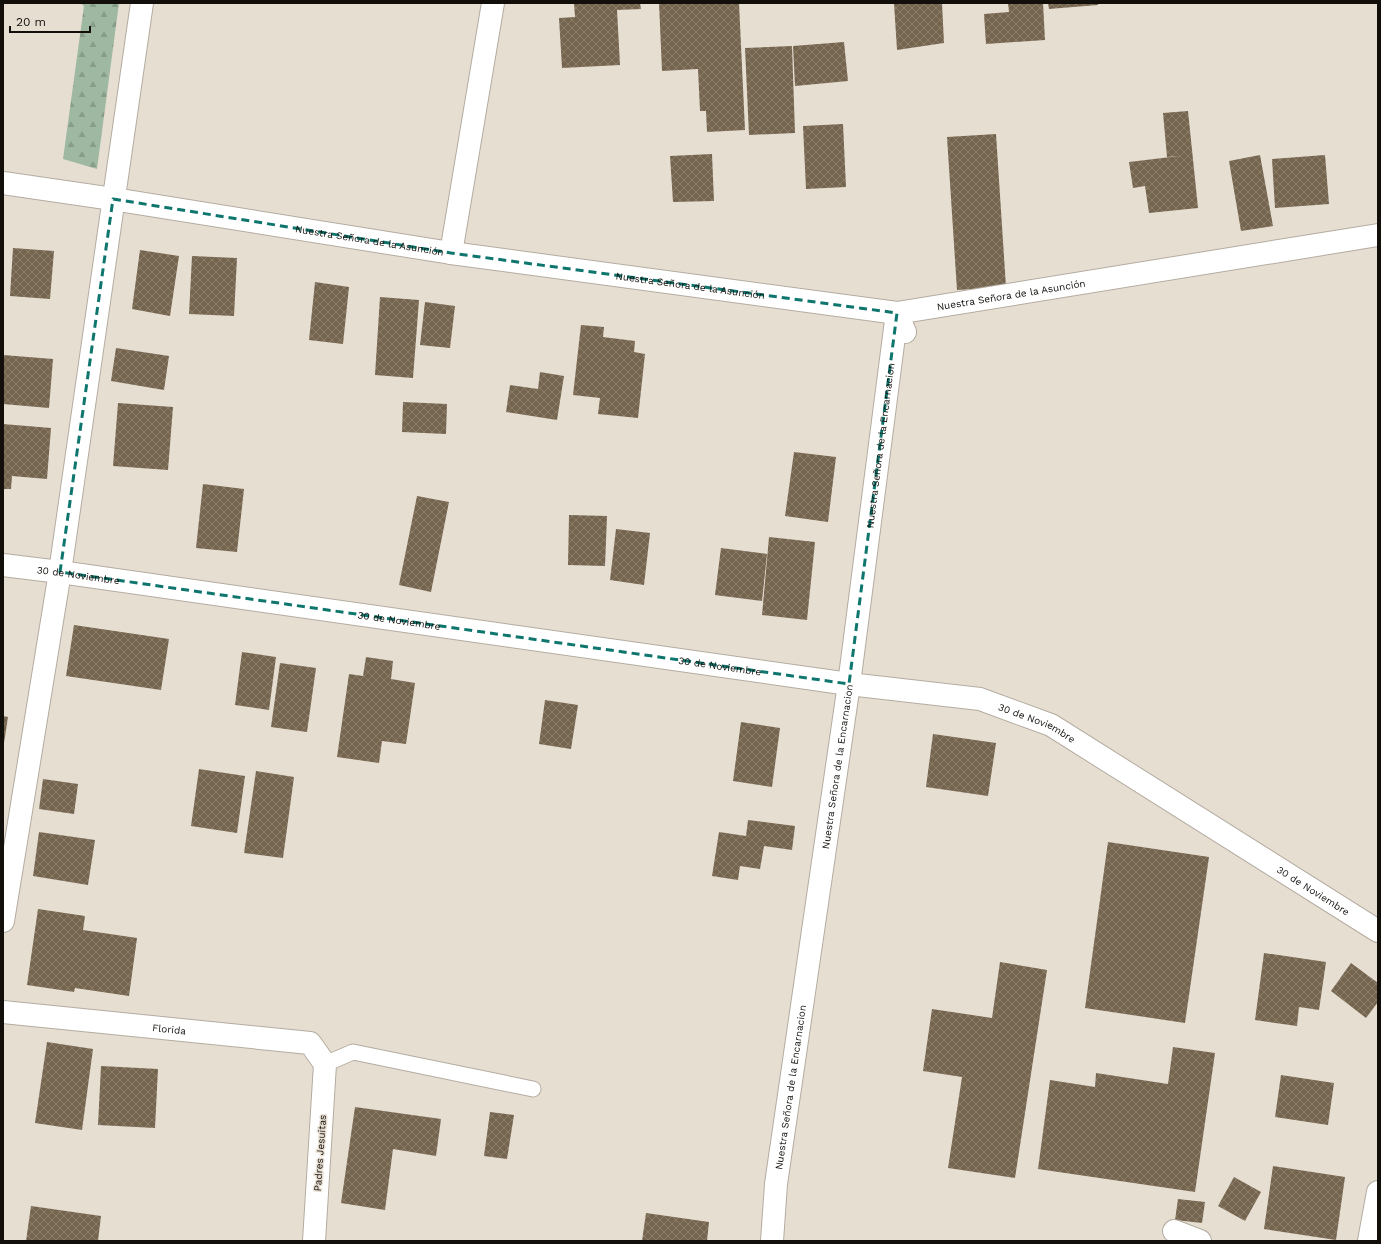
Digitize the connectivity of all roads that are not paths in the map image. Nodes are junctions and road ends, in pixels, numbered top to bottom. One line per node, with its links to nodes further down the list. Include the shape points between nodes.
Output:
1 (142, 3): 4 (street)
2 (493, 3): 6 (street)
3 (3, 183): 4 (street, Nuestra Señora de la Asunción)
4 (113, 199): 6 (street, Nuestra Señora de la Asunción); 9 (street)
5 (1378, 235): 7 (street, Nuestra Señora de la Asunción)
6 (451, 254): 7 (street, Nuestra Señora de la Asunción)
7 (901, 322): 10 (street, Nuestra Señora de la Encarnacion)
8 (3, 565): 9 (street, 30 de Noviembre)
9 (60, 572): 10 (street, 30 de Noviembre); 11 (street)
10 (849, 684): 12 (street, 30 de Noviembre, via 980,699 1051,725); 19 (street, Nuestra Señora de la Encarnacion, via 776,1184)
11 (3, 922)
12 (1378, 931)
13 (3, 1012): 14 (street, Florida, via 310,1043)
14 (325, 1064): 15 (lane, via 353,1052); 18 (street, Padres Jesuitas)
15 (533, 1089)
16 (1378, 1192): 21 (street)
17 (1174, 1231): 20 (street)
18 (314, 1241)
19 (772, 1241)
20 (1200, 1241)
21 (1369, 1241)

